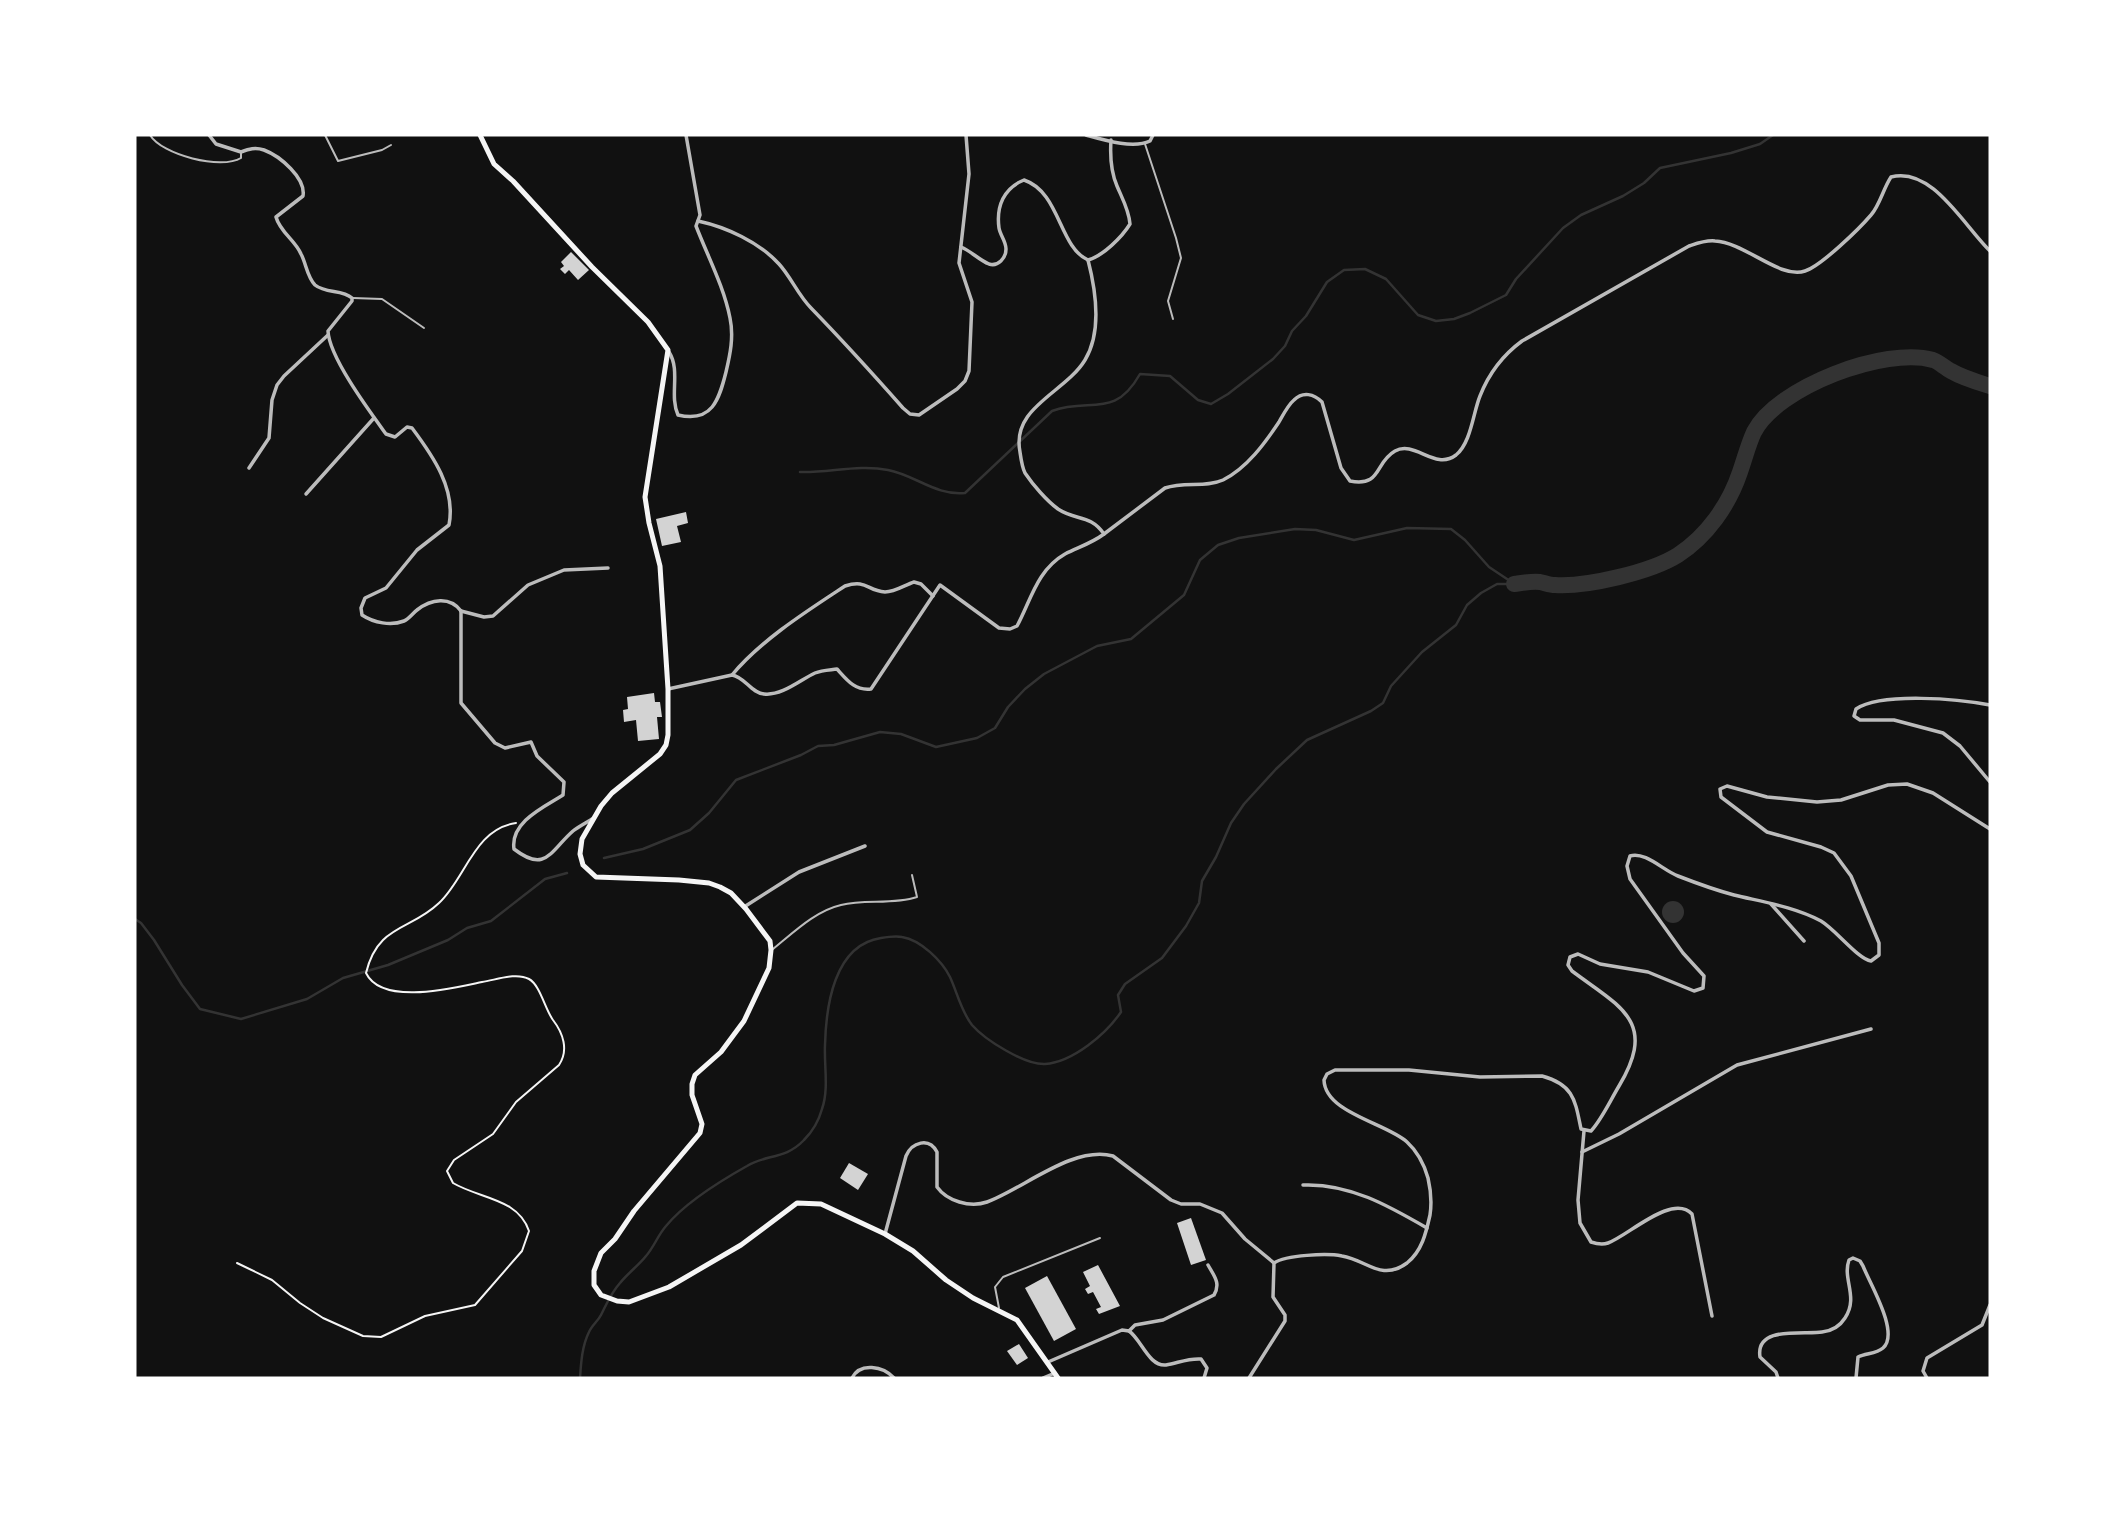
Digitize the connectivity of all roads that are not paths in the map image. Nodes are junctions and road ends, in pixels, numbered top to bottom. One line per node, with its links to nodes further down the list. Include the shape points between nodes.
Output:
1 (150, 135): 12 (lane, via 168,150 199,159 234,162)
2 (209, 135): 12 (street, via 216,144)
3 (325, 135): 11 (lane, via 338,161)
4 (480, 135): 21 (main road, via 494,164 648,322)
5 (686, 135): 13 (street)
6 (966, 135): 14 (street, via 969,174)
7 (1086, 135): 9 (street)
8 (1153, 135): 10 (street)
9 (1111, 140): 10 (street); 16 (street, via 1115,182 1130,223 1096,258)
10 (1144, 144): 18 (lane, via 1181,258 1168,301)
11 (391, 145)
12 (241, 152): 17 (street, via 262,149 302,183 303,196 279,213 278,227 300,251 316,285)
13 (698, 221): 14 (street, via 740,236 777,262 808,306 910,414 919,415 957,388 969,372 973,314 960,263); 21 (street, via 696,226 726,299 732,350 720,397 701,416 678,415 674,407 675,361)
14 (961, 247): 16 (street, via 990,264 1002,260 1006,246 999,225 1002,199 1006,190 1024,180 1044,192 1076,251)
15 (1990, 251): 25 (street, via 1935,190 1908,175 1891,177 1874,213 1806,271 1785,271 1745,249 1718,240 1705,241 1522,341 1495,368 1465,441 1448,460 1435,460 1411,449 1397,450 1370,481 1350,481 1340,468 1322,402 1310,394 1301,395 1266,442 1224,479 1165,488)
16 (1088, 260): 25 (street, via 1095,287 1091,347 1076,371 1023,422 1018,445 1023,470 1058,509 1088,519)
17 (352, 298): 19 (lane, via 382,299); 20 (street)
18 (1173, 319)
19 (424, 328)
20 (328, 335): 22 (street, via 351,384); 23 (street, via 277,385 269,438)
21 (668, 350): 30 (main road, via 645,496 660,566)
22 (374, 418): 24 (street); 28 (street, via 391,437 412,428 439,468 452,513 449,526 417,550 386,588 365,598 362,615 387,624 405,620 435,601 456,604)
23 (249, 468)
24 (306, 494)
25 (1104, 534): 27 (street, via 1048,568 1017,626 1010,629 999,628 940,585)
26 (608, 568): 28 (street, via 564,570 528,585 493,616)
27 (933, 596): 29 (street, via 914,582 890,592 858,582 845,586 762,645); 29 (street, via 871,689 855,688 837,668 767,695)
28 (461, 611): 33 (street, via 461,703 495,743 505,748 531,742 537,756 564,782 563,795 524,822 513,839 514,849 539,860 552,855 572,832)
29 (732, 675): 30 (street)
30 (668, 689): 33 (main road, via 666,746 612,793)
31 (1990, 705): 32 (street, via 1898,699 1862,705 1854,716 1894,720 1943,733)
32 (1990, 782)
33 (592, 819): 38 (main road, via 580,854 583,865 596,877 709,883 731,893)
34 (1990, 829): 37 (street, via 1933,793 1907,784 1817,802 1722,787 1721,797 1767,832 1834,853 1851,876 1879,943 1879,955 1865,960 1824,923)
35 (865, 846): 38 (street, via 799,872)
36 (912, 875): 40 (lane, via 916,897 840,905)
37 (1771, 904): 39 (street); 42 (street, via 1676,876 1639,855 1630,856 1630,879 1705,980 1703,988 1694,991 1648,971 1600,964 1578,954 1570,957 1572,971 1621,1008 1636,1045 1632,1064 1591,1132)
38 (744, 907): 40 (main road, via 766,935)
39 (1804, 942)
40 (771, 950): 46 (main road, via 769,968 744,1020 721,1052 695,1075 692,1095 702,1125 700,1133 601,1254 594,1285 601,1296 617,1301 642,1298 699,1271 797,1203 833,1208)
41 (1871, 1029): 43 (street, via 1737,1065)
42 (1584, 1131): 43 (street); 45 (street, via 1567,1089 1542,1076 1480,1077 1409,1070 1335,1070 1327,1074 1327,1092 1344,1108 1400,1136 1418,1153 1431,1193)
43 (1581, 1152): 52 (street, via 1580,1223 1591,1242 1608,1243 1654,1216 1676,1209 1689,1211)
44 (1303, 1185): 45 (street, via 1335,1186 1361,1195)
45 (1427, 1228): 48 (street, via 1422,1246 1400,1268 1379,1270 1339,1255 1284,1258)
46 (885, 1234): 48 (street, via 906,1156 914,1144 935,1147 937,1187 951,1199 969,1203 986,1202 1081,1157 1106,1154 1171,1200 1222,1213); 51 (main road, via 973,1298)
47 (1100, 1238): 51 (lane, via 1003,1277 995,1287)
48 (1274, 1264): 60 (street, via 1273,1297 1285,1321)
49 (1208, 1265): 53 (street, via 1217,1281 1214,1295)
50 (1990, 1305): 63 (street, via 1982,1325 1927,1358 1923,1371)
51 (999, 1310): 54 (main road, via 1017,1320)
52 (1712, 1316)
53 (1129, 1331): 54 (street); 59 (street, via 1161,1365 1200,1359 1207,1368)
54 (1048, 1362): 55 (main road)
55 (1057, 1376): 58 (street)
56 (852, 1378): 57 (street, via 869,1367)
57 (894, 1378)
58 (1043, 1378)
59 (1204, 1378)
60 (1249, 1378)
61 (1778, 1378): 62 (street, via 1760,1357 1762,1344 1781,1334 1822,1333 1844,1320 1852,1304 1847,1266 1853,1258 1863,1266 1889,1334 1882,1350 1857,1357)
62 (1856, 1378)
63 (1927, 1378)

